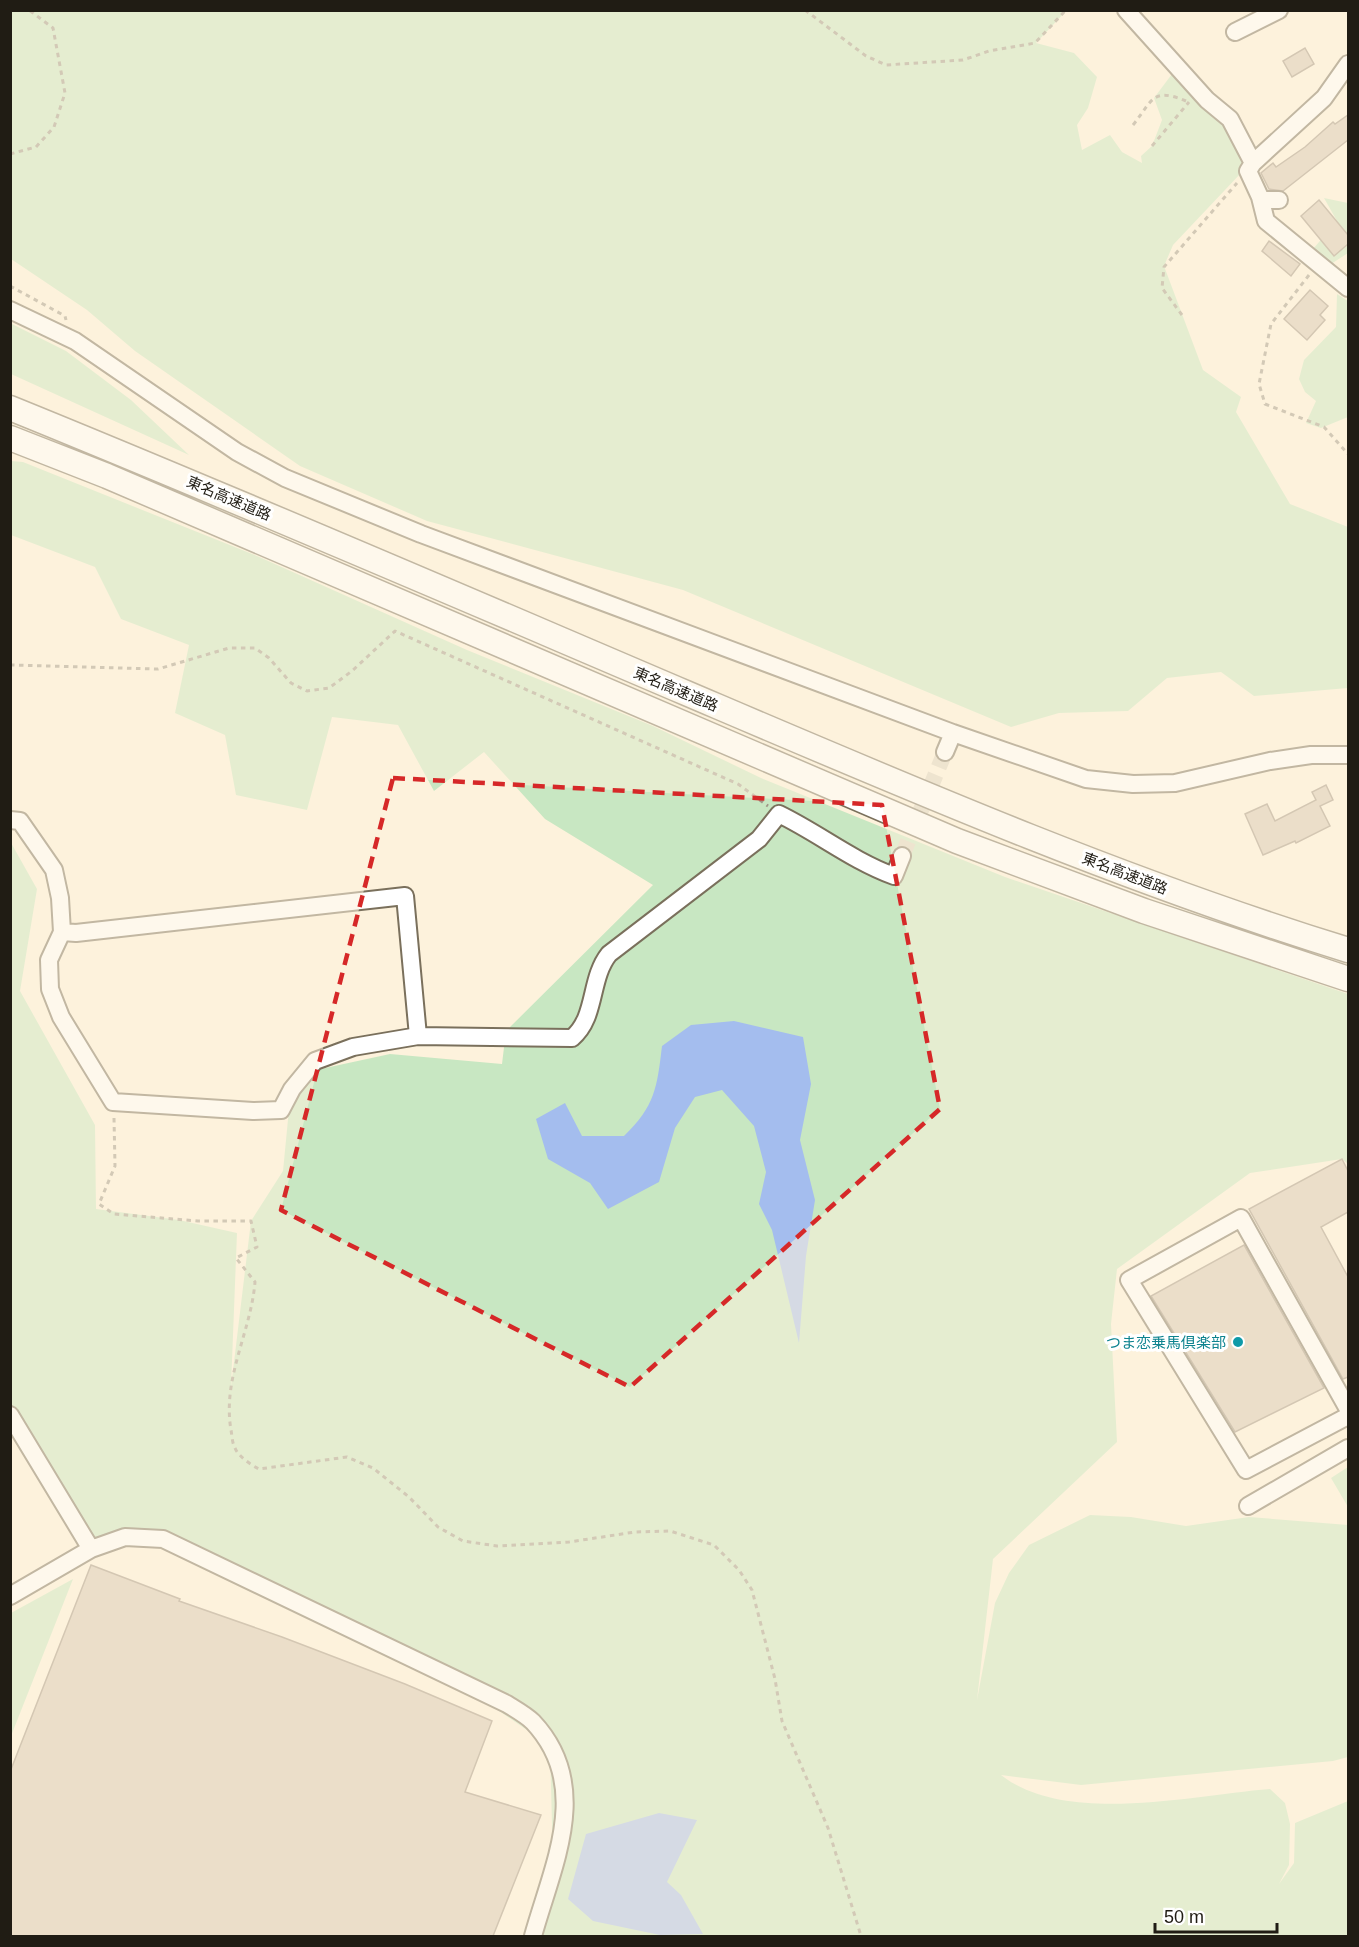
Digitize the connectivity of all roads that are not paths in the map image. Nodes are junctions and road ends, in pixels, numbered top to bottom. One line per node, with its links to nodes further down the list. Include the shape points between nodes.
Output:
1 (1126, 10): 5 (street, via 1194,97 1230,119)
2 (1279, 10): 3 (street)
3 (1235, 32)
4 (1348, 64): 5 (street, via 1324,99)
5 (1251, 167): 6 (street)
6 (1261, 200): 7 (street); 8 (street, via 1266,221)
7 (1279, 200)
8 (1348, 288)
9 (10, 309): 12 (street, via 75,340 237,452 285,478 421,534)
10 (10, 408): 18 (highway, 東名高速道路, via 259,510 968,814 1164,888)
11 (10, 438): 19 (highway, 東名高速道路, via 118,480 957,841 1144,911)
12 (953, 733): 13 (street); 14 (street, via 1086,779 1133,784 1175,783 1311,755)
13 (945, 752)
14 (1348, 755)
15 (10, 820): 17 (street, via 20,821 54,870)
16 (902, 856): 20 (street, via 894,876 862,864 779,814 759,839 609,954 602,963 583,1029 572,1038)
17 (62, 932): 20 (street, via 405,896); 20 (street, via 50,960 50,988 61,1017 113,1102 281,1110 315,1061 353,1047)
18 (1348, 950)
19 (1348, 979)
20 (418, 1036)
21 (1348, 1409): 23 (street, via 1241,1218 1129,1280 1246,1470)
22 (10, 1415): 26 (street)
23 (1348, 1416)
24 (1348, 1448): 25 (street)
25 (1248, 1506)
26 (91, 1549): 27 (street); 28 (street, via 125,1537 163,1539 507,1704 533,1722 563,1772 566,1803 562,1834)
27 (10, 1596)
28 (533, 1936)

